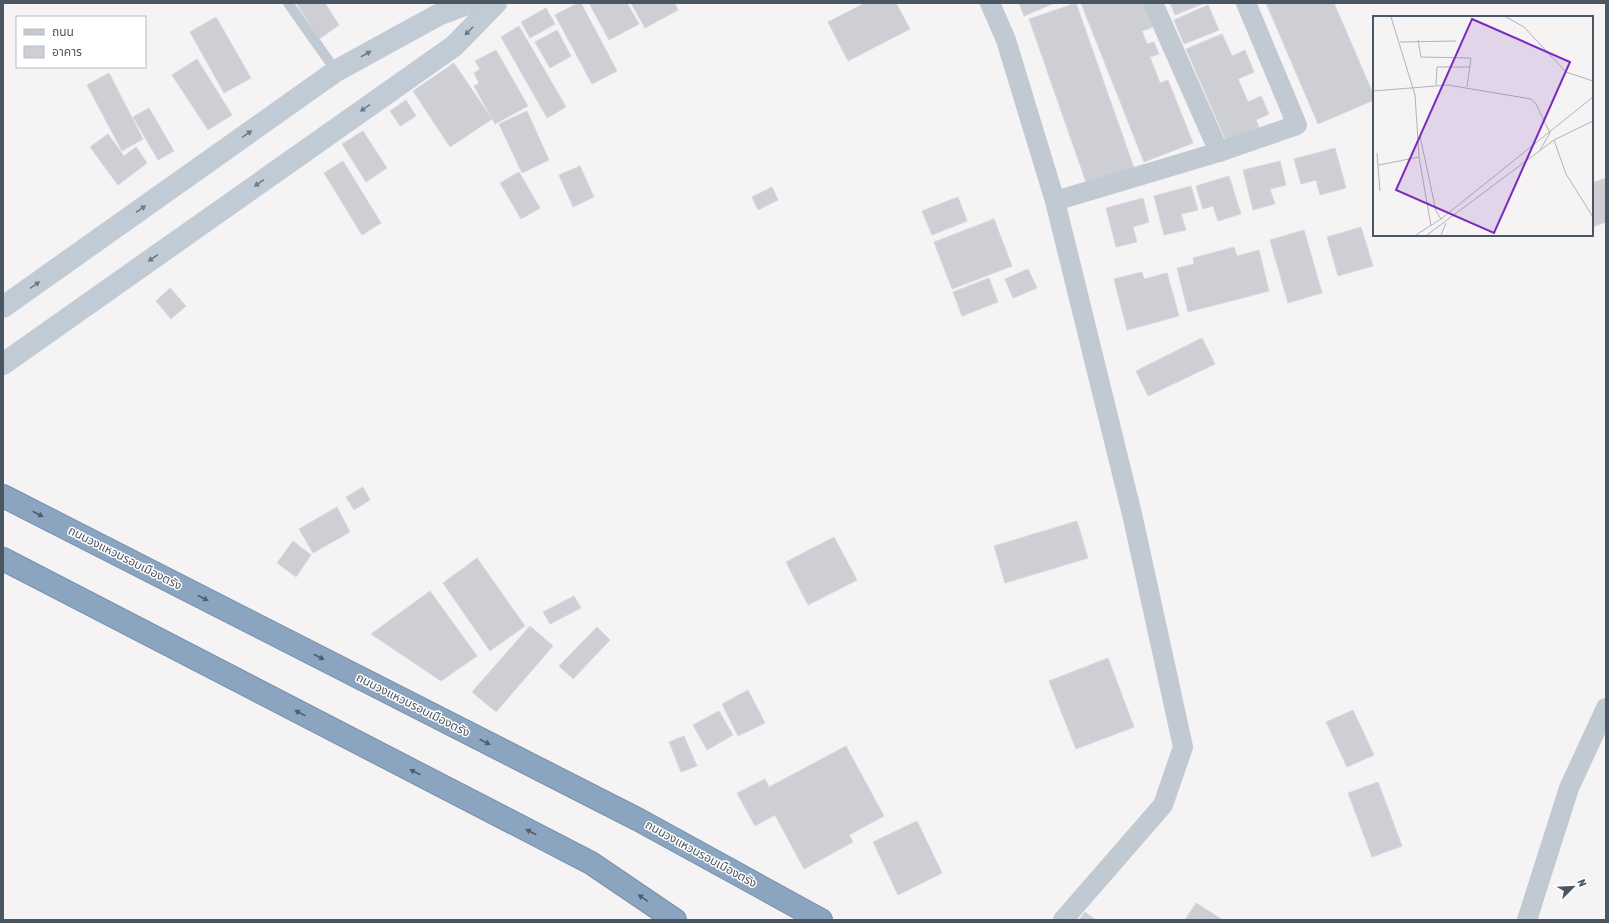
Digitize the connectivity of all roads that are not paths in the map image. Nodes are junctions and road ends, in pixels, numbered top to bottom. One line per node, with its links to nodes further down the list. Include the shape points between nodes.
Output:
1 (288, 3): 7 (lane)
2 (470, 3): 7 (street, one-way to 2, via 438,15)
3 (496, 3): 11 (street, one-way to 11, via 454,46)
4 (990, 3): 9 (street, via 1006,40)
5 (1153, 3): 8 (street)
6 (1246, 3): 8 (street, via 1297,125)
7 (336, 71): 10 (street, one-way to 7)
8 (1219, 152): 9 (street)
9 (1055, 201): 17 (street, via 1132,514 1183,747 1163,805)
10 (3, 307)
11 (3, 364)
12 (3, 496): 16 (highway, ถนนวงแหวนรอบเมืองตรัง, one-way to 16, via 639,820)
13 (3, 559): 15 (highway, one-way to 13, via 591,863)
14 (1606, 708): 18 (street, via 1570,788)
15 (675, 920)
16 (821, 920)
17 (1063, 920)
18 (1527, 920)

